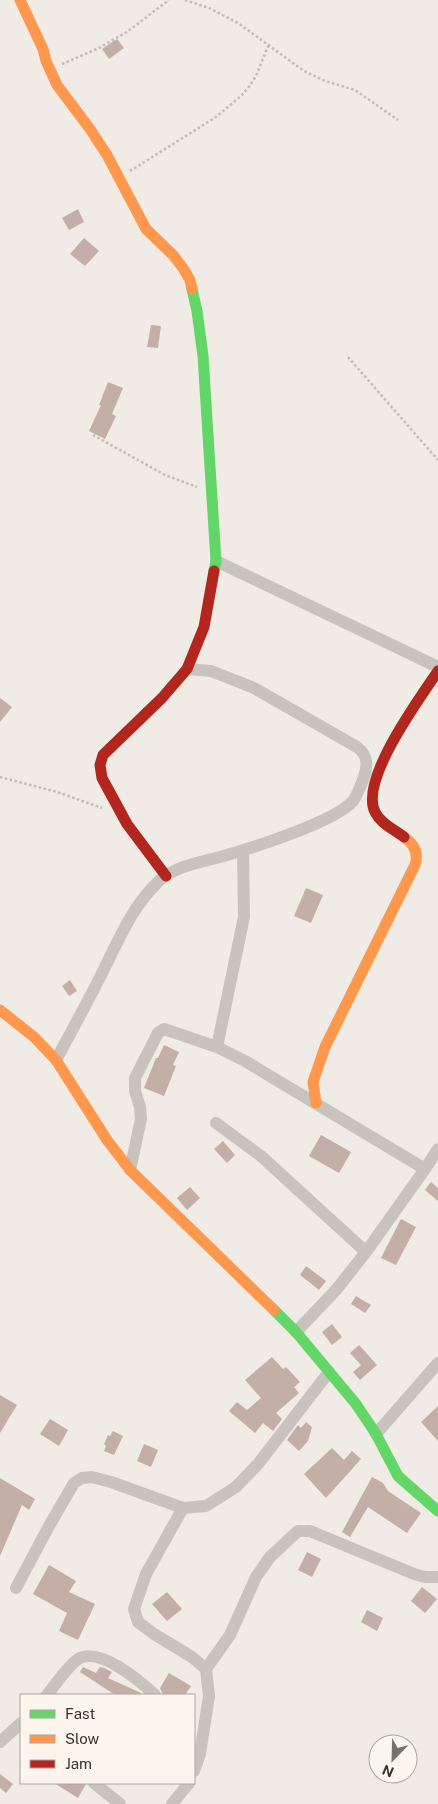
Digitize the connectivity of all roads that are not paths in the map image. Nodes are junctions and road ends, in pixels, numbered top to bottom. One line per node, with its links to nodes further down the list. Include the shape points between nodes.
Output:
1 (20, 0): 2 (street, via 49,69 66,99 90,128 146,229 183,268 193,292 202,356)
2 (216, 561): 3 (street); 4 (street, via 204,627)
3 (438, 667)
4 (187, 670): 6 (street, via 211,671 254,688 357,747 365,756 366,771 356,796 348,806 336,814); 7 (street, via 101,759 102,778 122,815)
5 (438, 671): 11 (street, via 389,747 372,800 377,817 414,845 416,862 325,1047 313,1082)
6 (243, 851): 7 (street, via 185,867); 9 (street, via 244,917)
7 (166, 876): 10 (street, via 152,888 126,922)
8 (0, 1010): 10 (street, via 34,1037)
9 (217, 1047): 11 (street); 15 (street, via 166,1030 160,1031 135,1078 141,1113)
10 (56, 1060): 15 (street)
11 (316, 1103): 14 (street)
12 (216, 1122): 16 (street, via 261,1156)
13 (438, 1149): 14 (street)
14 (425, 1169): 16 (street)
15 (130, 1170): 17 (street)
16 (366, 1252): 17 (street)
17 (296, 1332): 19 (street)
18 (438, 1363): 20 (street)
19 (329, 1372): 20 (street); 21 (street, via 258,1464 236,1487 206,1506)
20 (376, 1434): 22 (street, via 398,1476)
21 (183, 1508): 24 (street, via 112,1482 82,1478 74,1483); 25 (street, via 146,1574 134,1609 138,1622)
22 (438, 1511)
23 (438, 1577): 25 (street, via 414,1574 310,1531 298,1531 270,1556 256,1577 230,1635)
24 (16, 1588)
25 (206, 1669): 29 (street, via 209,1696)
26 (49, 1694): 27 (street, via 64,1673 88,1655 115,1665)
27 (154, 1694)
28 (20, 1725): 30 (street)
29 (199, 1726): 31 (street, via 200,1754)
30 (0, 1742)
31 (195, 1767)
32 (95, 1784): 34 (street)
33 (188, 1784): 35 (street)
34 (120, 1804)
35 (172, 1804)

